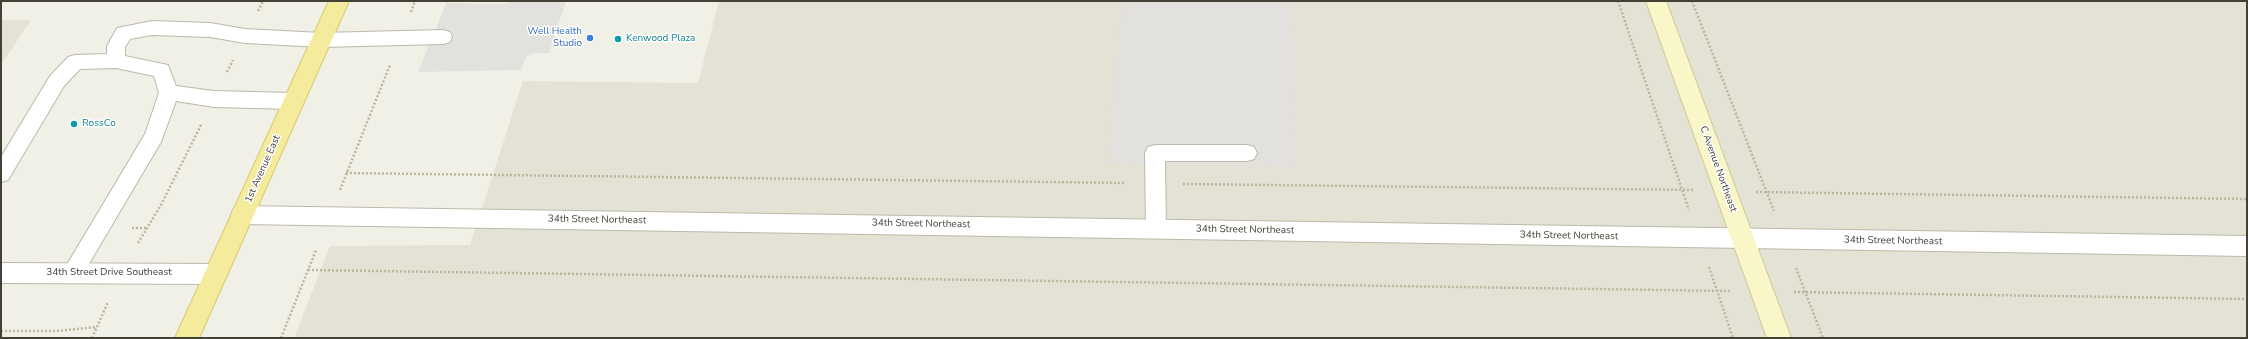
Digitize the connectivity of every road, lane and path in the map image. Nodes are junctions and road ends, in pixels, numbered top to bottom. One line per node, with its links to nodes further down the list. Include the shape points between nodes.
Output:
1 (339, 1): 8 (main road, 1st Avenue East)
2 (415, 1): 7 (path)
3 (1618, 1): 16 (path)
4 (1656, 1): 26 (street, C Avenue Northeast)
5 (1692, 1): 20 (path)
6 (444, 37): 7 (lane)
7 (400, 38): 8 (lane); 13 (path)
8 (321, 40): 9 (lane, via 245,36 210,30 152,28 124,34 116,46); 11 (main road, 1st Avenue East)
9 (116, 61): 10 (lane, via 161,70); 14 (lane, via 76,62 56,81)
10 (168, 93): 11 (lane, via 214,99); 33 (lane, via 154,136)
11 (293, 101): 23 (main road, 1st Avenue East)
12 (1247, 153): 15 (lane, via 1155,153)
13 (346, 173): 15 (path); 18 (path)
14 (1, 174)
15 (1156, 183): 16 (path); 25 (lane)
16 (1682, 190): 17 (path); 22 (path)
17 (1699, 190)
18 (339, 191)
19 (1749, 192): 20 (path)
20 (1766, 192): 21 (path); 24 (path)
21 (2247, 199)
22 (1690, 212)
23 (242, 215): 25 (street, 34th Street Northeast); 34 (main road, 1st Avenue East)
24 (1775, 215)
25 (1156, 228): 26 (street, 34th Street Northeast)
26 (1743, 239): 27 (street, 34th Street Northeast); 47 (street, C Avenue Northeast)
27 (2247, 246)
28 (316, 250): 31 (path)
29 (1708, 264): 35 (path)
30 (1795, 265): 38 (path)
31 (308, 270): 35 (path); 45 (path)
32 (1, 273): 33 (street, 34th Street Drive Southeast)
33 (73, 273): 34 (street, 34th Street Drive Southeast)
34 (216, 274): 44 (main road, 1st Avenue East)
35 (1717, 290): 36 (path); 46 (path)
36 (1734, 291)
37 (1792, 292): 38 (path)
38 (1805, 292): 39 (path); 48 (path)
39 (2247, 299)
40 (109, 300): 41 (path)
41 (97, 328): 42 (path); 43 (path)
42 (1, 331)
43 (92, 338)
44 (188, 338)
45 (281, 338)
46 (1733, 338)
47 (1779, 338)
48 (1823, 338)

